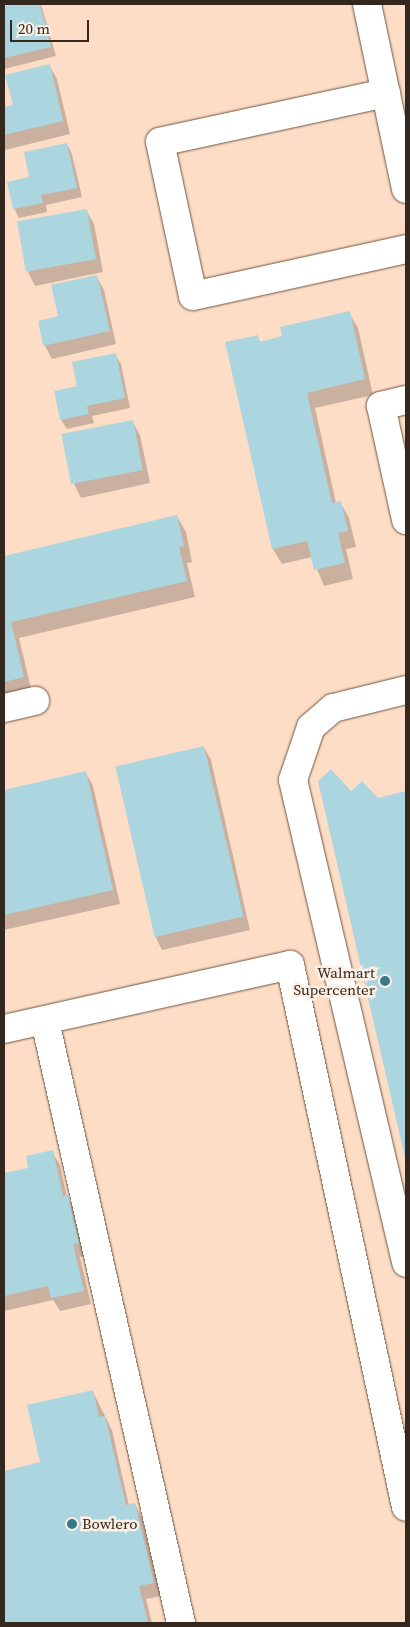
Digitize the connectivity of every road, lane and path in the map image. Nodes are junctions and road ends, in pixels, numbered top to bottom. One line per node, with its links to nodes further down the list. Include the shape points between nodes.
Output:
1 (366, 4): 2 (street)
2 (386, 93): 3 (street); 4 (street, via 160,142 193,296)
3 (406, 189)
4 (406, 249)
5 (406, 400): 6 (street, via 380,406)
6 (406, 520)
7 (406, 690): 12 (street, via 332,708 311,727 293,780)
8 (35, 701): 9 (street)
9 (4, 708)
10 (45, 1021): 11 (street); 13 (street, via 290,965); 14 (street)
11 (4, 1029)
12 (406, 1263)
13 (406, 1507)
14 (181, 1623)

